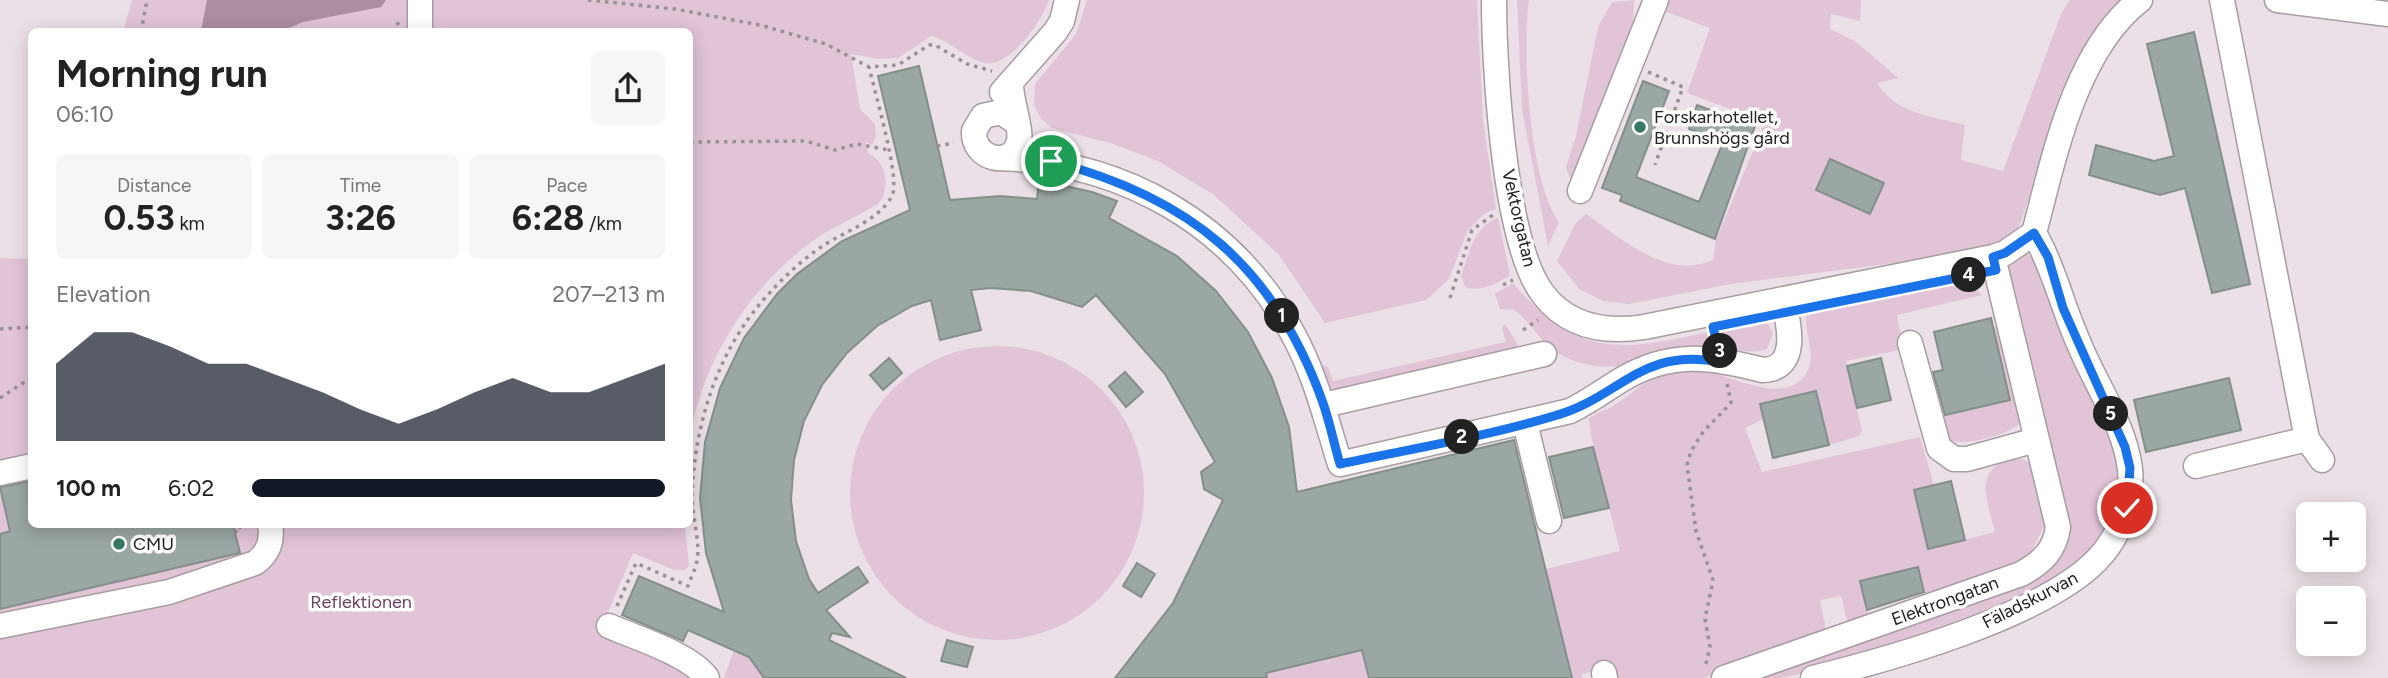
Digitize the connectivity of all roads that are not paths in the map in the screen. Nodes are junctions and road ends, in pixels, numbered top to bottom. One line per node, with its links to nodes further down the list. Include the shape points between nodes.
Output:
1 (420, 0): 9 (street)
2 (1067, 0): 10 (street, via 1055,32)
3 (1494, 0): 18 (street, Vektorgatan, via 1501,125 1516,222 1536,283 1550,302 1590,327 1622,330)
4 (1656, 0): 15 (street)
5 (2140, 0): 16 (street, via 2118,19 2083,80 2057,149)
6 (2222, 0): 23 (street)
7 (2277, 0): 8 (street)
8 (2388, 14)
9 (420, 28)
10 (1006, 77): 11 (street); 12 (street)
11 (980, 119): 12 (street, via 996,112); 13 (street, via 974,131 975,145 984,155)
12 (1017, 126): 13 (street, via 1020,139 1013,151); 14 (street, via 1035,150)
13 (997, 158): 14 (street)
14 (1051, 161): 21 (street, via 1113,178 1150,195 1227,248 1285,320)
15 (1580, 191)
16 (2034, 233): 17 (street, Vektorgatan); 35 (street, Fäladskurvan, via 2125,447 2130,487 2121,524 2098,560 2022,608 1956,636)
17 (1993, 257): 18 (street, Vektorgatan); 24 (street, Elektrongatan)
18 (1783, 299): 22 (street, via 1790,346 1779,366 1763,370 1690,357 1663,361 1570,411)
19 (1910, 343): 24 (street, via 1939,448 1954,459 1967,459)
20 (1544, 354): 21 (street)
21 (1324, 405): 22 (street, via 1340,464)
22 (1525, 423): 29 (street)
23 (2307, 439): 25 (street); 26 (street)
24 (2036, 440): 33 (street, Elektrongatan, via 2058,527 2056,541 2040,563 2008,579)
25 (2322, 460)
26 (2196, 466)
27 (28, 467): 28 (street)
28 (0, 473)
29 (1549, 522)
30 (270, 528): 31 (street, via 269,547 255,563 169,592)
31 (0, 626)
32 (609, 626): 34 (street, via 686,660 701,668)
33 (1713, 675)
34 (707, 678)
35 (1813, 678)

